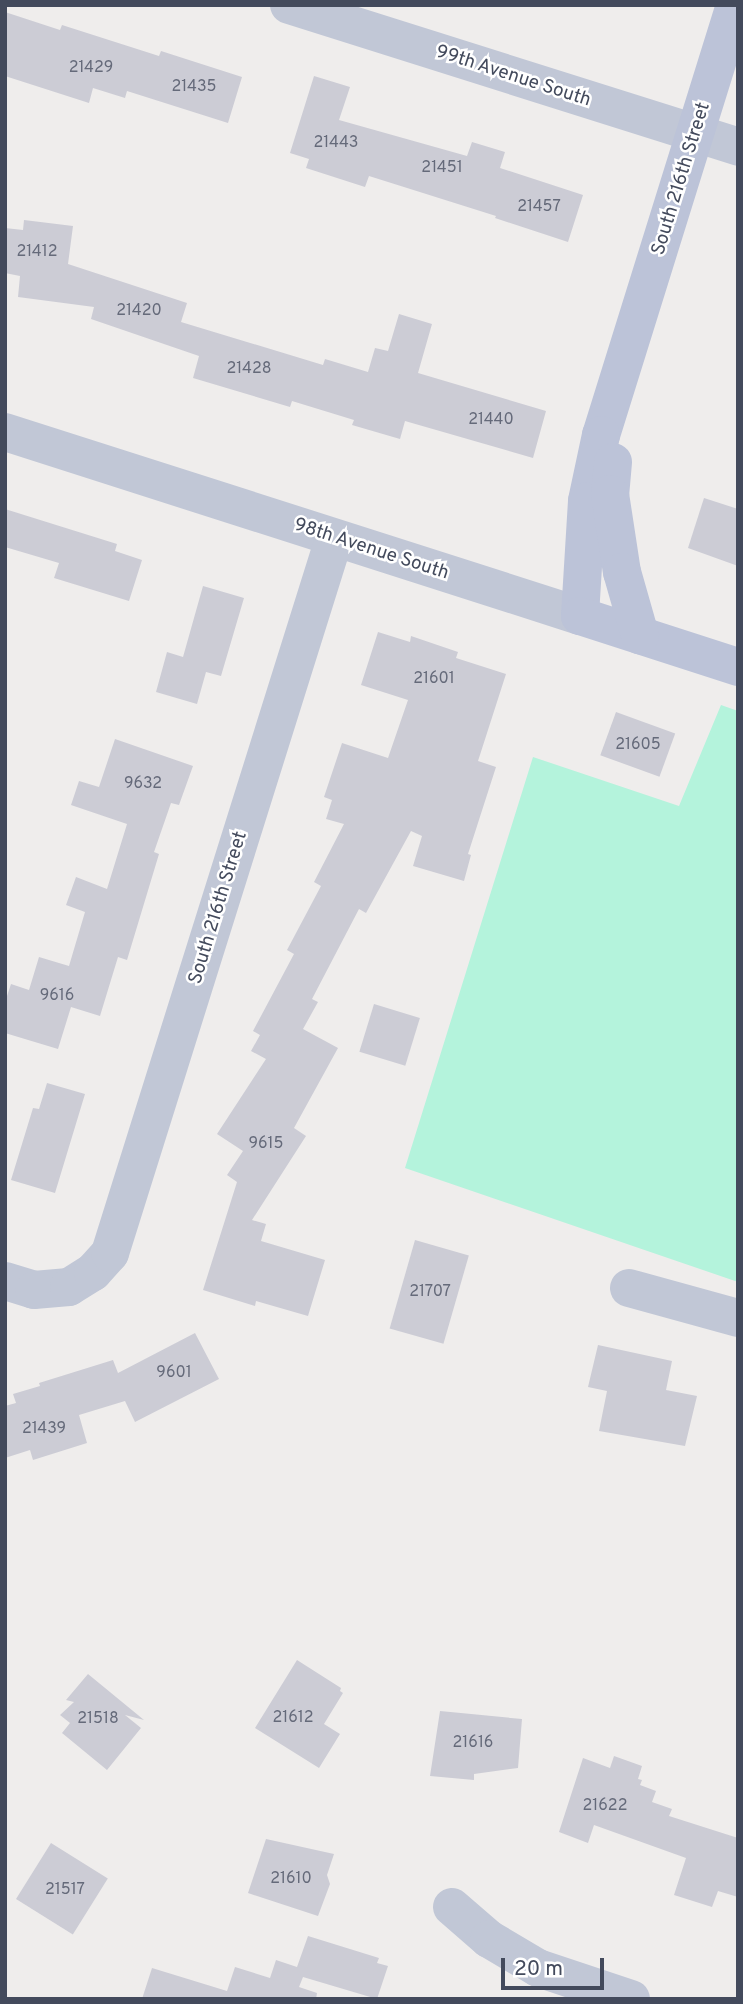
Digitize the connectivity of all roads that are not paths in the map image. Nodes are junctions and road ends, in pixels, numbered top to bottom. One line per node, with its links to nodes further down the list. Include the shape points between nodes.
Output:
1 (289, 5): 3 (street, 99th Avenue South)
2 (735, 5): 3 (street, South 216th Street)
3 (695, 136): 4 (street, 99th Avenue South); 5 (street, South 216th Street)
4 (738, 147)
5 (629, 353): 8 (street, South 216th Street, via 601,435 587,501); 9 (street, South 216th Street, via 610,494 622,572)
6 (5, 432): 7 (street, 98th Avenue South)
7 (334, 539): 8 (street, 98th Avenue South); 11 (street, South 216th Street, via 110,1253 93,1272 69,1287 34,1290)
8 (580, 616): 9 (street, 98th Avenue South)
9 (639, 635): 10 (street, 98th Avenue South)
10 (738, 667)
11 (5, 1281)
12 (629, 1288): 13 (street)
13 (738, 1318)
14 (452, 1907): 15 (street, via 489,1939 538,1968)
15 (631, 1999)

